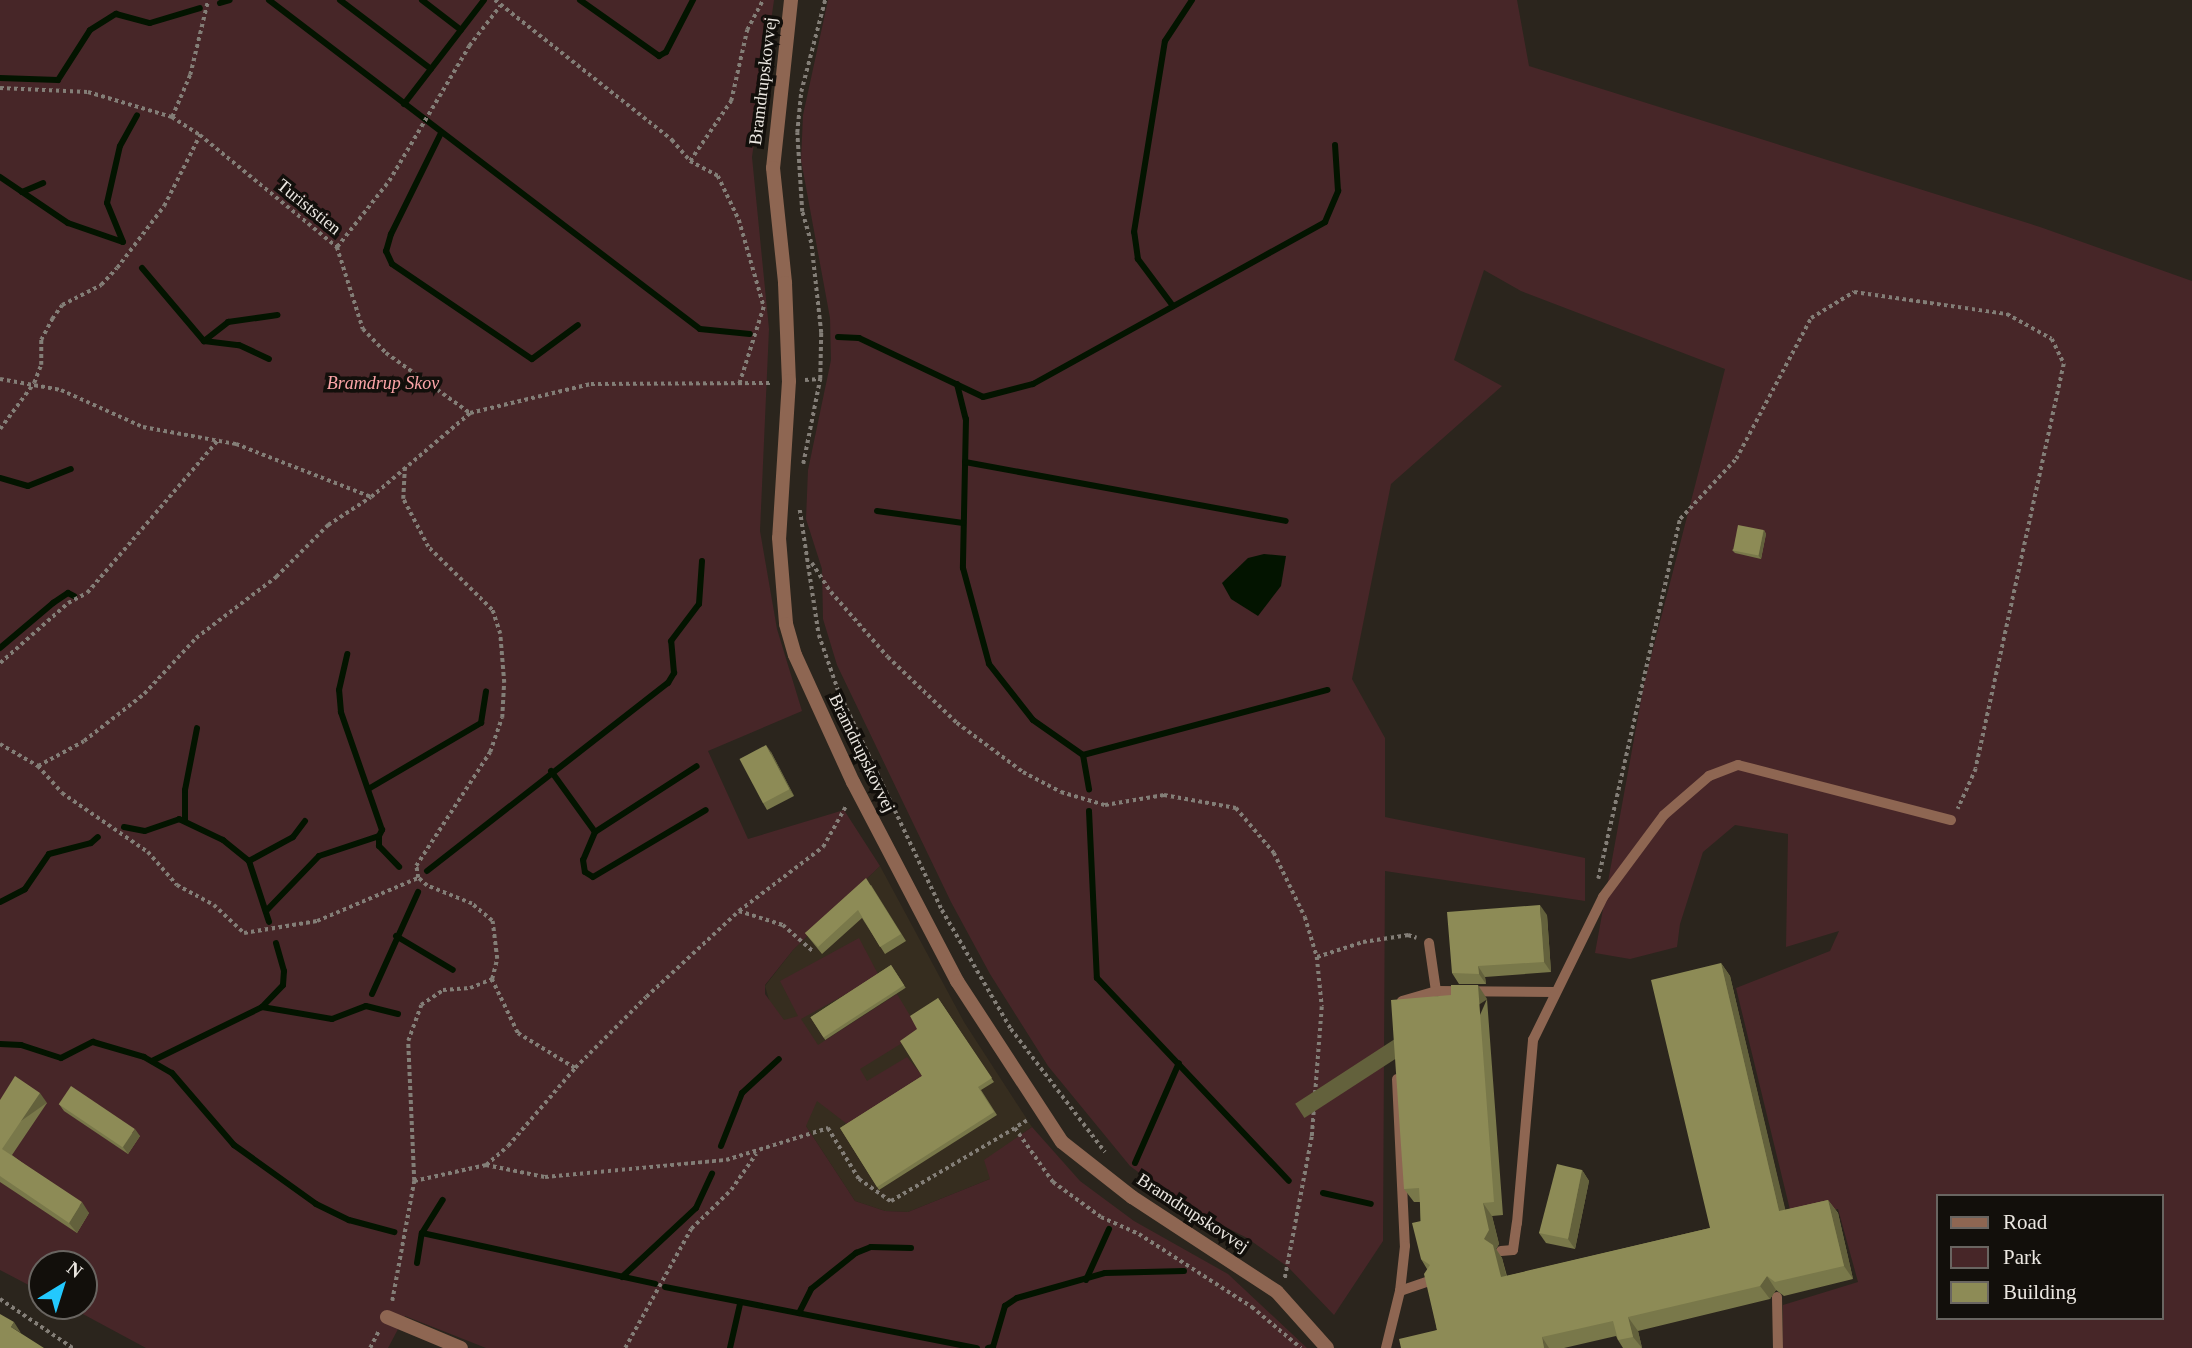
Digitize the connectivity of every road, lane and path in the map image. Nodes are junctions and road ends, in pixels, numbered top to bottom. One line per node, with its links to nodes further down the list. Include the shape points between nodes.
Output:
1 (208, 0): 8 (path, via 190,75)
2 (495, 0): 6 (path)
3 (763, 0): 10 (path, via 747,30 732,101)
4 (791, 0): 13 (street, Bramdrupskovvej, via 773,168)
5 (825, 0): 20 (path, via 801,92 797,133 802,212 811,243 821,333 820,379)
6 (500, 6): 10 (path, via 672,140); 11 (path, via 469,46 389,181)
7 (0, 88): 8 (path, Turiststien, via 88,92)
8 (172, 117): 9 (path, Turiststien)
9 (200, 135): 11 (path, Turiststien); 14 (path, via 164,206 117,268 101,285 62,305 52,319 41,340 41,365)
10 (690, 161): 15 (path, via 718,176 739,220 764,307)
11 (337, 247): 16 (path, Turiststien, via 363,329 386,353)
12 (0, 379): 14 (path)
13 (789, 381): 15 (path); 27 (street, Bramdrupskovvej, via 779,538 786,624 818,712)
14 (34, 383): 17 (path); 18 (path, via 85,399 143,427)
15 (739, 386): 16 (path, via 591,384)
16 (470, 413): 19 (path)
17 (0, 429)
18 (219, 439): 21 (path, via 306,468); 24 (path, via 87,593 68,603)
19 (405, 466): 21 (path); 29 (path, via 403,499 428,547 492,610 500,634 504,683 502,718 490,752 427,845 416,866)
20 (802, 473)
21 (371, 497): 26 (path, via 328,525 276,577 196,638 144,694 84,741)
22 (800, 502): 23 (path)
23 (810, 560): 34 (path, via 831,592 888,657 957,723 1023,772 1061,792 1105,805 1164,795 1236,808 1274,853 1305,917); 44 (path, via 819,635 838,691 942,910 1011,1029)
24 (0, 663)
25 (0, 744): 26 (path)
26 (38, 766): 29 (path, via 62,793 148,852 177,885 214,905 244,933 317,921)
27 (853, 782): 31 (path, via 842,816 823,847); 41 (street, Bramdrupskovvej, via 957,981)
28 (1951, 820): 30 (path, via 1976,769 2064,365 2052,339 2007,314 1854,292 1811,318 1736,459 1680,519); 37 (lane, via 1738,765 1709,776 1664,816 1603,897)
29 (418, 878): 35 (path, via 472,904 492,921 497,960)
30 (1597, 884)
31 (739, 911): 33 (path, via 783,925); 39 (path)
32 (1429, 943): 34 (path, via 1408,935); 36 (lane)
33 (814, 952)
34 (1317, 957): 50 (path, via 1320,1075)
35 (492, 979): 39 (path, via 518,1033); 46 (path, via 470,988 443,990 421,1005 408,1041)
36 (1436, 991): 37 (lane); 38 (lane)
37 (1555, 992): 47 (lane, via 1533,1040 1513,1250)
38 (1392, 1004)
39 (575, 1068): 45 (path)
40 (1396, 1069): 52 (lane, via 1405,1246)
41 (1041, 1112): 42 (path); 60 (street, Bramdrupskovvej, via 1062,1142 1094,1170 1277,1292)
42 (1015, 1128): 43 (path, via 891,1200 859,1179 828,1128); 59 (path, via 1053,1182 1101,1217 1139,1234 1252,1307)
43 (757, 1152): 45 (path, via 726,1160 545,1177); 58 (path, via 731,1190 691,1229)
44 (1108, 1157)
45 (486, 1165): 46 (path)
46 (414, 1181): 55 (path)
47 (1501, 1251)
48 (1275, 1274): 50 (path)
49 (1432, 1280): 52 (lane)
50 (1285, 1282): 51 (path)
51 (1293, 1290)
52 (1400, 1291): 61 (lane)
53 (1777, 1297): 62 (lane)
54 (0, 1299): 56 (path)
55 (387, 1317): 57 (street)
56 (73, 1348)
57 (461, 1348)
58 (625, 1348)
59 (1301, 1348)
60 (1327, 1348)
61 (1385, 1348)
62 (1778, 1348)

